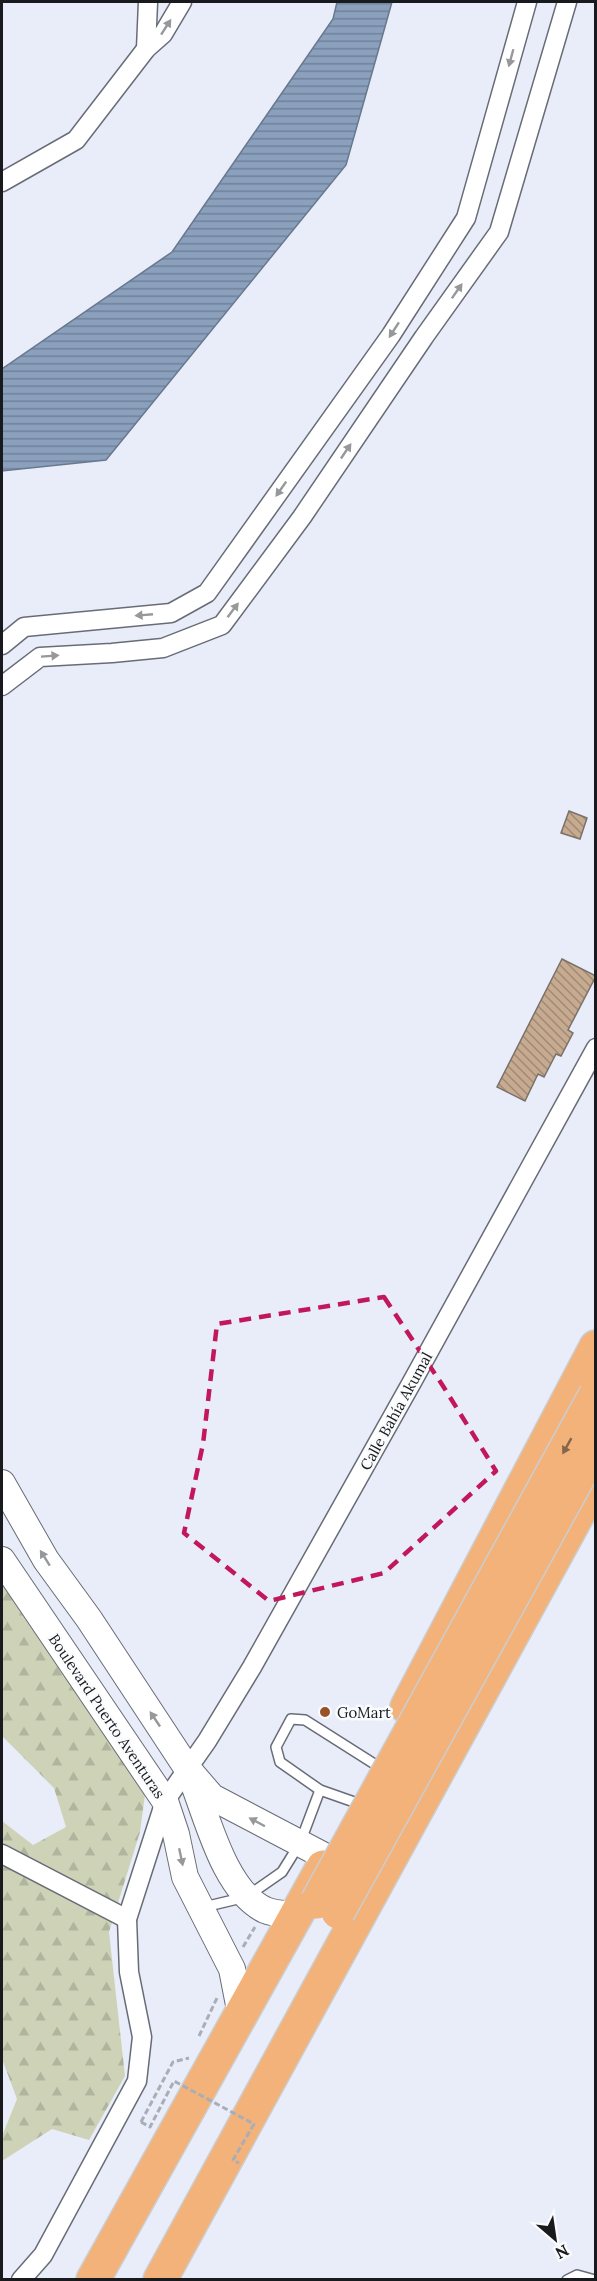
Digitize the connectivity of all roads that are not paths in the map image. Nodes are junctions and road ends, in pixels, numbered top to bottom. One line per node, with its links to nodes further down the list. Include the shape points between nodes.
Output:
1 (148, 2): 5 (street)
2 (182, 2): 5 (street, one-way to 2, via 162,34)
3 (527, 2): 7 (street, one-way to 7, via 466,218)
4 (567, 2): 8 (street, one-way to 4, via 499,232)
5 (146, 49): 6 (street, via 76,140)
6 (2, 182)
7 (354, 386): 8 (street); 9 (street, one-way to 9, via 207,593 171,613 24,627)
8 (381, 401): 10 (street, one-way to 8, via 40,657 163,648 222,625)
9 (2, 645)
10 (2, 686)
11 (596, 1048): 20 (street, Calle Bahía Akumal, via 252,1667)
12 (596, 1347): 13 (highway)
13 (586, 1400): 15 (highway); 27 (highway, one-way to 27, bridge)
14 (596, 1445): 27 (highway, bridge)
15 (537, 1456): 17 (street, via 562,1483); 19 (highway)
16 (2, 1483): 20 (street, one-way to 16, via 46,1560)
17 (593, 1489): 36 (highway)
18 (2, 1560): 22 (street, Boulevard Puerto Aventuras)
19 (376, 1765): 21 (lane, via 305,1720 291,1719 276,1747 280,1762); 23 (highway)
20 (187, 1768): 22 (street, Calle Bahía Akumal); 24 (street, one-way to 20, via 212,1797); 27 (street, via 219,1850)
21 (320, 1790): 23 (lane); 24 (lane)
22 (165, 1801): 28 (street, Boulevard Puerto Aventuras, one-way to 28, via 185,1877); 29 (street, Calle Bahía Akumal)
23 (357, 1803): 26 (highway)
24 (300, 1843): 26 (street); 27 (lane, via 282,1872)
25 (2, 1854): 29 (street)
26 (328, 1858): 27 (highway)
27 (293, 1907): 28 (lane); 30 (highway); 34 (highway, via 238,2042 159,2192); 35 (highway)
28 (201, 1908): 30 (street, Boulevard Puerto Aventuras, via 232,1969)
29 (128, 1919): 32 (street, Calle Bahía Akumal, via 129,1972 142,2037 137,2081 43,2255)
30 (241, 2015): 33 (highway)
31 (595, 2277): 37 (lane, via 577,2275)
32 (21, 2280)
33 (93, 2280)
34 (106, 2280)
35 (141, 2280)
36 (160, 2280)
37 (567, 2280)

